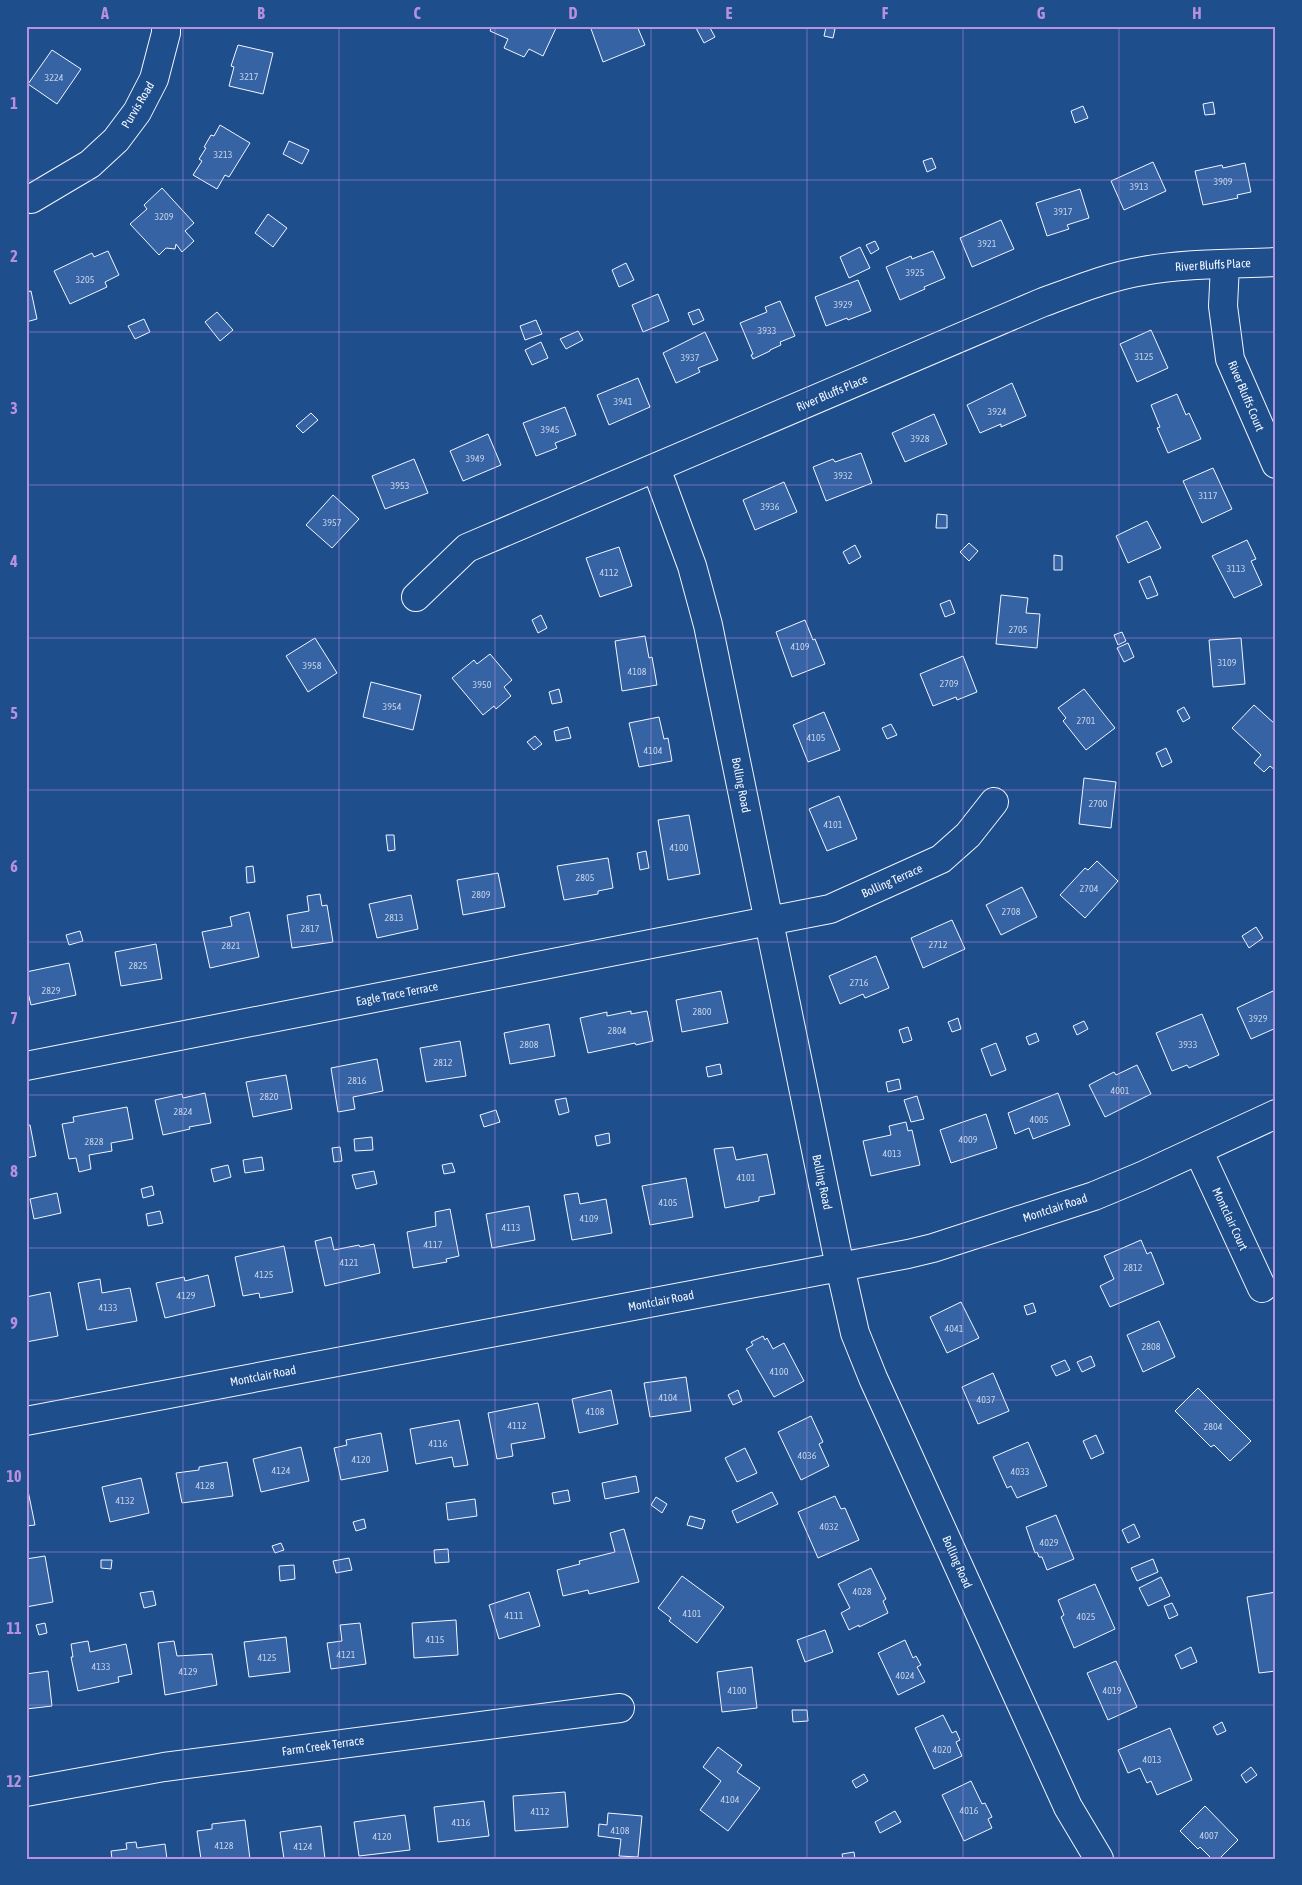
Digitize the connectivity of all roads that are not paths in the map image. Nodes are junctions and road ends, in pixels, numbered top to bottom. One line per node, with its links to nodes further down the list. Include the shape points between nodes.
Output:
1 (166, 26): 2 (street, Purvis Road, via 154,79 137,112 116,140 90,164)
2 (28, 196)
3 (1276, 262): 4 (street, River Bluffs Place)
4 (1225, 265): 5 (street, River Bluffs Court, via 1223,306 1230,359); 6 (street, River Bluffs Place, via 1165,267 1095,283 1041,303)
5 (1276, 464)
6 (656, 468): 7 (street, River Bluffs Place, via 466,548); 9 (street, Bolling Road, via 692,566 708,625)
7 (416, 597)
8 (994, 802): 9 (street, Bolling Terrace, via 968,835 941,859 830,909)
9 (768, 922): 10 (street, Eagle Trace Terrace); 13 (street, Bolling Road)
10 (26, 1066)
11 (1276, 1114): 12 (street, Montclair Road)
12 (1198, 1150): 13 (street, Montclair Road, via 1084,1199 933,1248); 14 (street, Montclair Court)
13 (840, 1267): 15 (street, Montclair Road); 18 (street, Bolling Road, via 855,1333 873,1378 1068,1807)
14 (1262, 1288)
15 (26, 1421)
16 (620, 1708): 17 (street, Farm Creek Terrace, via 174,1766)
17 (26, 1792)
18 (1099, 1859)

